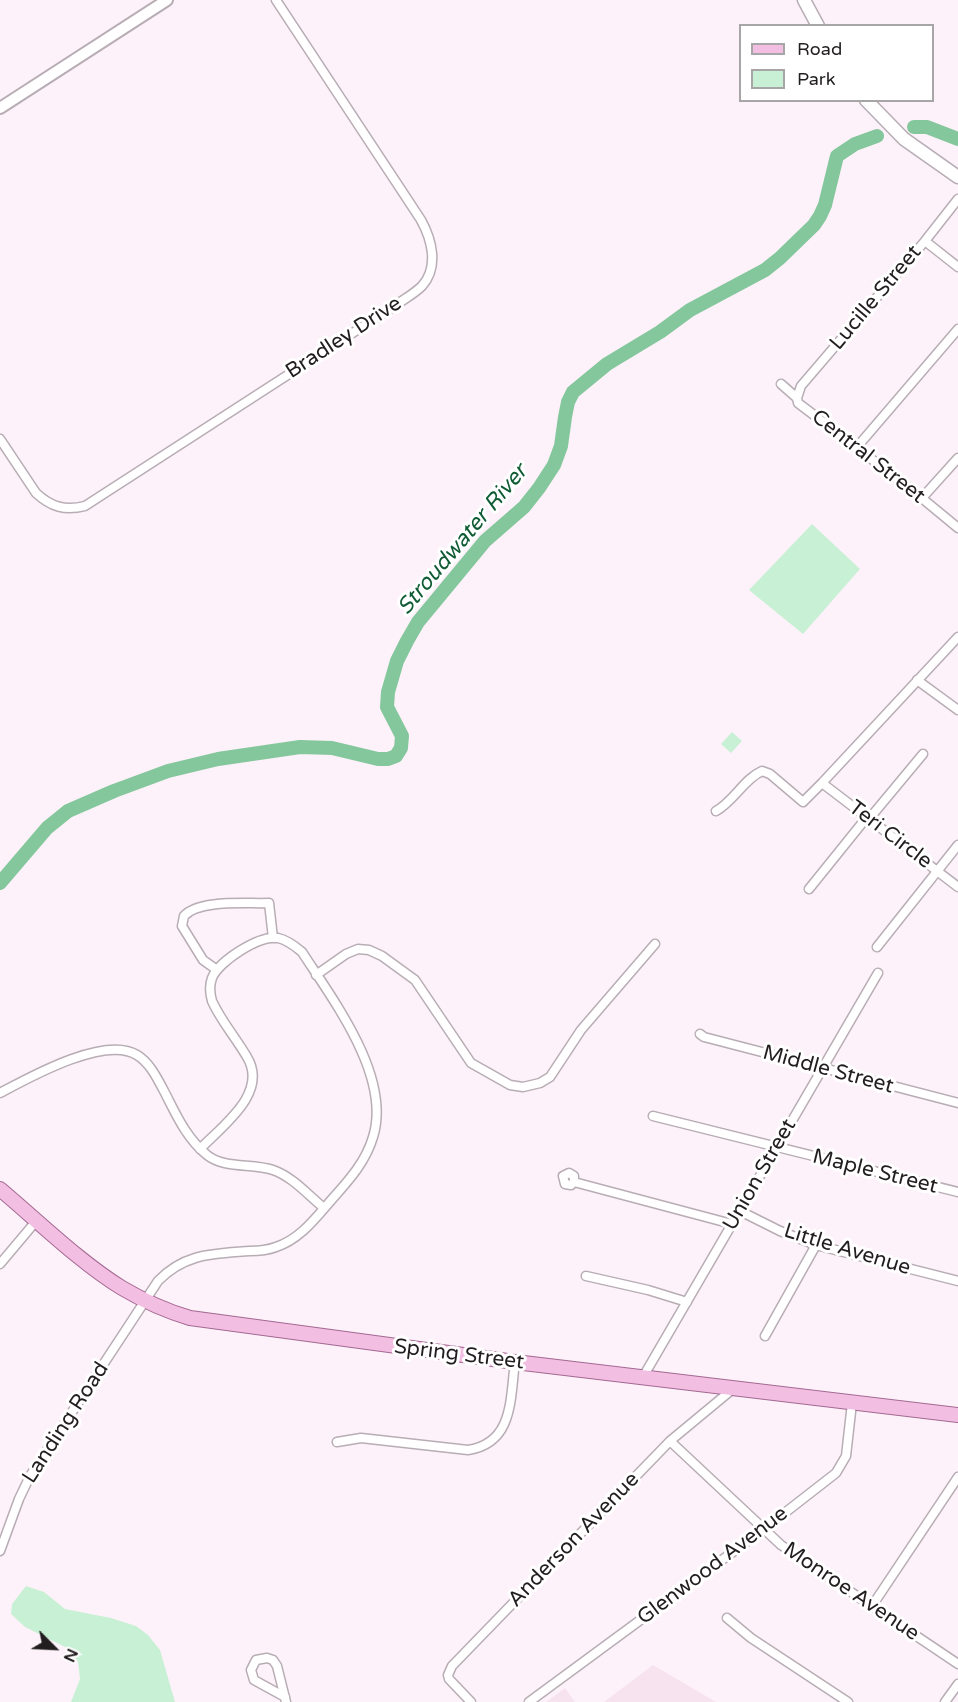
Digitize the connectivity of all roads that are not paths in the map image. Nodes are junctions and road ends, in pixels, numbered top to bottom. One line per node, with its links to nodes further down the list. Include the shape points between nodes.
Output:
1 (167, 0): 6 (street)
2 (276, 0): 14 (street, Bradley Drive, via 421,220 432,250 428,277 421,287 394,306 85,506 59,508 43,500)
3 (804, 0): 4 (main road)
4 (817, 24)
5 (868, 102): 7 (main road, via 904,139)
6 (0, 108)
7 (958, 177)
8 (958, 199): 9 (street, Lucille Street)
9 (925, 241): 10 (street); 13 (street, Lucille Street, via 801,386)
10 (958, 267)
11 (958, 329): 15 (street)
12 (781, 384): 13 (street, Central Street)
13 (797, 398): 15 (street, Central Street, via 798,403)
14 (0, 439)
15 (857, 447): 17 (street, Central Street)
16 (958, 458): 17 (street)
17 (922, 498): 18 (street, Central Street)
18 (958, 528)
19 (958, 637): 20 (street)
20 (917, 680): 21 (street); 23 (street)
21 (958, 710)
22 (923, 754): 25 (street)
23 (822, 783): 24 (street, via 803,802 762,771); 25 (street, Teri Circle)
24 (716, 811)
25 (868, 818): 27 (street, Teri Circle); 29 (street)
26 (958, 845): 27 (street)
27 (937, 871): 28 (street, Teri Circle); 32 (street)
28 (958, 887)
29 (809, 889)
30 (273, 938): 33 (street, via 254,943 228,958); 33 (street, via 269,903 193,909 184,916 182,926 203,960); 35 (street, Landing Road, via 297,948)
31 (656, 944): 35 (street, via 581,1030 550,1077 524,1087 510,1085 471,1063 415,980 382,956 358,949)
32 (877, 947)
33 (217, 970): 42 (street, via 211,981 212,1001 248,1059 253,1083 241,1106)
34 (878, 973): 37 (street, Union Street)
35 (316, 975): 46 (street, Landing Road, via 355,1037 377,1101 376,1128 367,1153)
36 (700, 1034): 37 (street, Middle Street)
37 (823, 1068): 39 (street, Middle Street); 41 (street, Union Street)
38 (0, 1093): 42 (street, via 63,1061 117,1050 131,1052 151,1068 186,1133)
39 (958, 1103)
40 (653, 1116): 41 (street, Maple Street)
41 (776, 1148): 45 (street, Maple Street); 47 (street, Union Street)
42 (200, 1149): 46 (street, via 217,1160 284,1175)
43 (574, 1182): 49 (street)
44 (0, 1189): 48 (main road, Spring Street)
45 (958, 1192)
46 (324, 1208): 54 (street, Landing Road, via 295,1238 274,1248 214,1254 182,1262 165,1274)
47 (740, 1211): 49 (street, Union Street); 50 (street, Little Avenue)
48 (37, 1220): 51 (street); 54 (main road, Spring Street, via 102,1274)
49 (732, 1224): 55 (street, Union Street)
50 (816, 1245): 53 (street, Little Avenue); 56 (street)
51 (0, 1264)
52 (586, 1276): 55 (street)
53 (958, 1281)
54 (144, 1301): 57 (main road, Spring Street, via 216,1323); 66 (street, Landing Road, via 30,1476)
55 (687, 1302): 58 (street, Union Street)
56 (765, 1336)
57 (515, 1362): 58 (main road, Spring Street); 63 (street, via 507,1419 484,1446 468,1450 362,1438)
58 (643, 1377): 59 (main road, Spring Street)
59 (734, 1388): 60 (main road, Spring Street); 62 (street, Anderson Avenue)
60 (852, 1403): 61 (main road, Spring Street); 65 (street, Glenwood Avenue, via 846,1456 841,1467)
61 (958, 1415)
62 (670, 1441): 65 (street, Monroe Avenue); 72 (street, Anderson Avenue, via 452,1666 447,1675)
63 (337, 1442)
64 (958, 1477): 67 (street)
65 (764, 1529): 67 (street, Monroe Avenue, via 781,1545); 73 (street, Glenwood Avenue)
66 (0, 1551)
67 (872, 1606): 69 (street, Monroe Avenue)
68 (727, 1618): 74 (street)
69 (957, 1660)
70 (958, 1684): 75 (street)
71 (286, 1699): 71 (street, via 254,1680 251,1670 256,1660 267,1658 275,1662)
72 (468, 1701)
73 (529, 1702)
74 (848, 1702)
75 (945, 1702)

